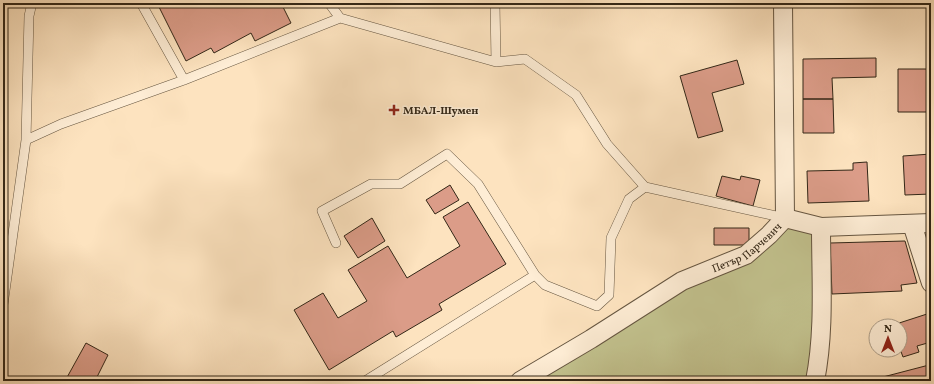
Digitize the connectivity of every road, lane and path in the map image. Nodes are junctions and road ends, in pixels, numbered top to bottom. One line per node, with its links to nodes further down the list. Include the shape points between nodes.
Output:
1 (32, 3): 9 (lane, via 29,16)
2 (140, 3): 8 (lane)
3 (329, 3): 6 (lane)
4 (495, 3): 7 (lane)
5 (783, 3): 11 (street, Петър Парчевич)
6 (340, 18): 7 (lane); 8 (lane)
7 (496, 62): 10 (lane, via 525,59 576,95 607,144)
8 (184, 80): 9 (lane, via 61,124)
9 (26, 140): 18 (lane)
10 (644, 187): 11 (lane); 16 (lane, via 630,199 611,238 609,295 597,306 544,285)
11 (785, 218): 14 (street); 20 (street, Петър Парчевич, via 746,255 682,281)
12 (931, 223): 13 (street)
13 (912, 224): 14 (street); 17 (street)
14 (821, 227): 21 (street, via 821,320)
15 (336, 243): 16 (lane, via 322,211 371,184 400,184 447,154 478,184)
16 (535, 275): 19 (lane)
17 (931, 283)
18 (3, 305)
19 (365, 381)
20 (520, 381)
21 (815, 381)

